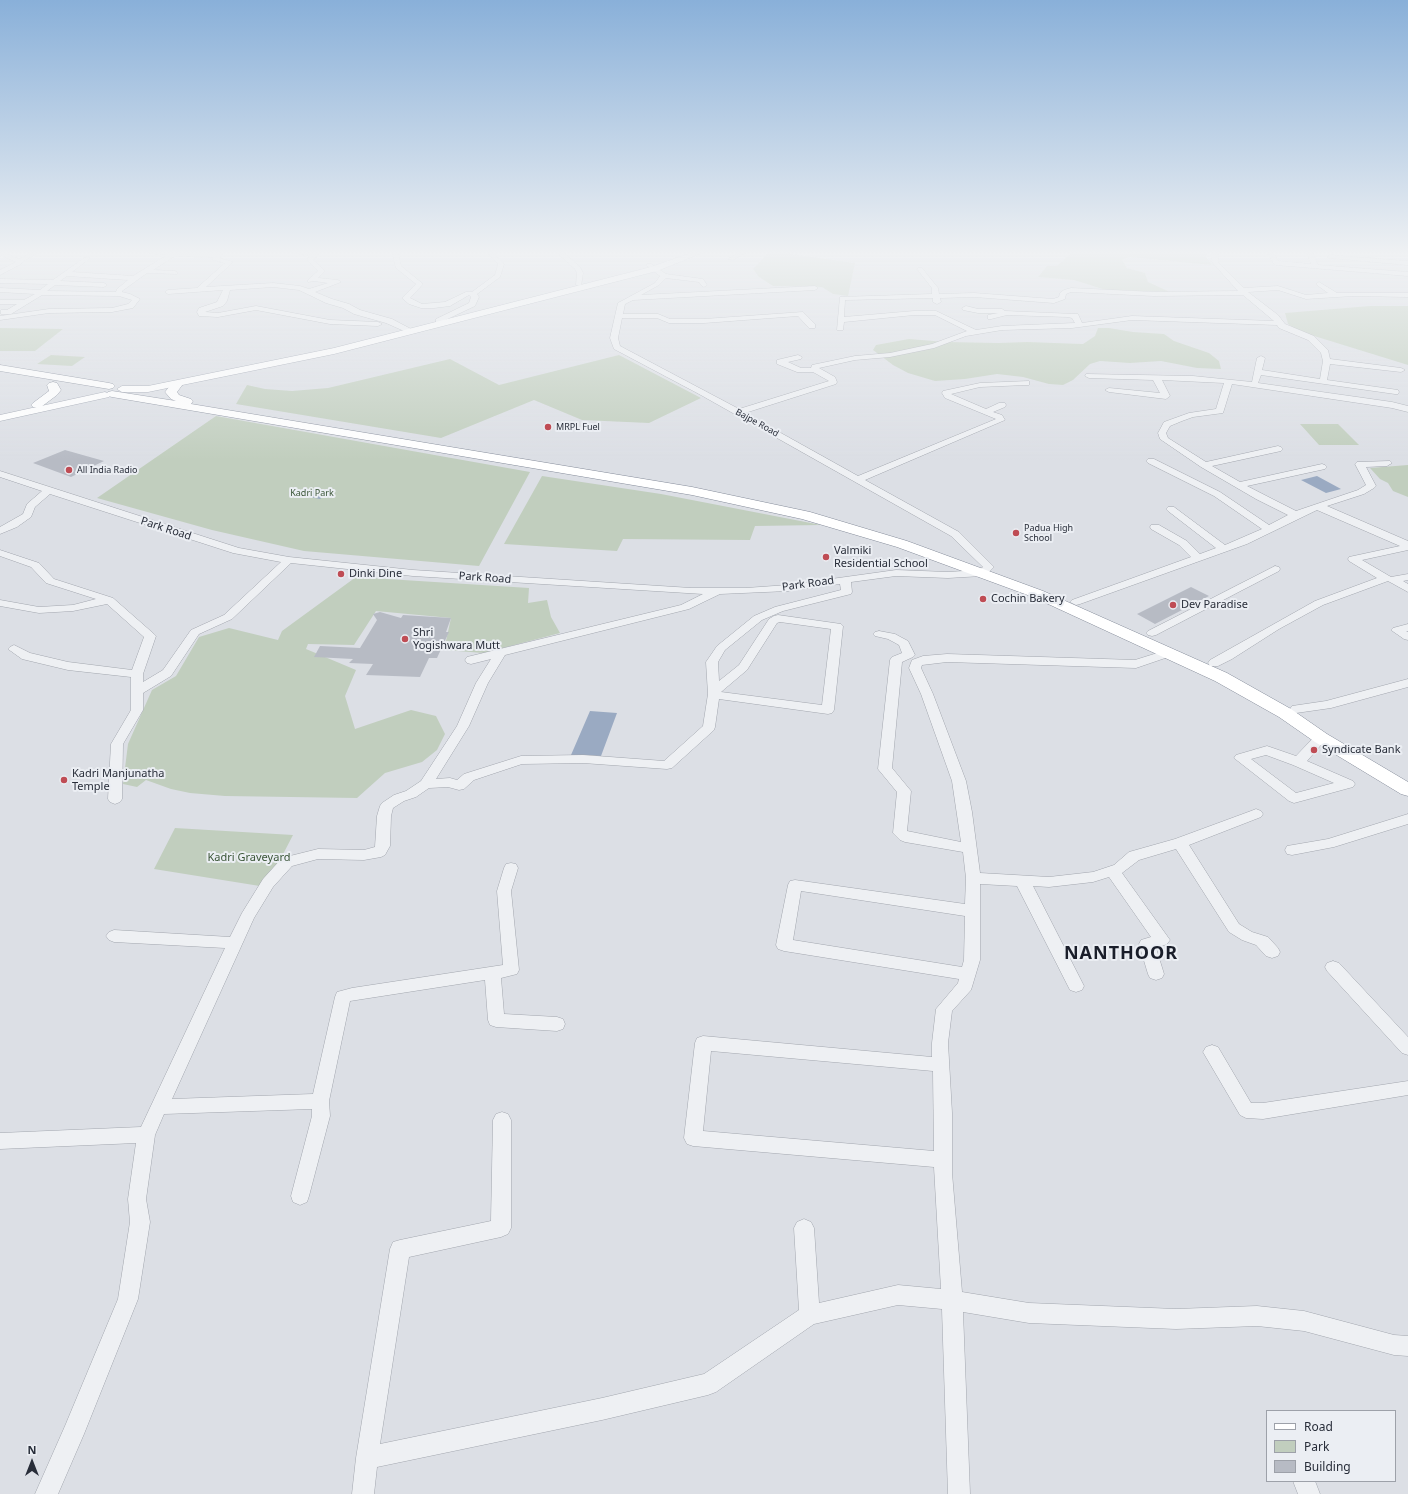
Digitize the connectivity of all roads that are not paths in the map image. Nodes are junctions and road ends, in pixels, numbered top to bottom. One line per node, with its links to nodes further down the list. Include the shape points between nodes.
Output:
1 (323, 321): 20 (street)
2 (383, 321): 20 (street)
3 (440, 321): 16 (street)
4 (444, 321): 16 (main road)
5 (444, 321): 16 (main road)
6 (618, 321): 46 (street, Bajpe Road, via 614,338 617,347)
7 (668, 321): 8 (street)
8 (701, 321)
9 (807, 321): 19 (street)
10 (840, 321): 11 (street, via 840,324)
11 (862, 321)
12 (951, 321): 21 (street)
13 (1077, 321): 18 (street)
14 (1108, 321): 18 (street)
15 (1218, 321): 17 (street)
16 (435, 323): 20 (main road); 31 (main road, via 327,352)
17 (1280, 323): 24 (street, via 1311,338 1325,352)
18 (1079, 325): 21 (street)
19 (812, 326)
20 (402, 327): 31 (main road)
21 (974, 332): 26 (street, via 934,346 890,355 855,358 815,367)
22 (798, 357): 26 (street, via 780,362 800,370)
23 (1261, 358): 27 (street)
24 (1327, 361): 32 (street); 34 (street)
25 (0, 368): 40 (highway)
26 (815, 370): 46 (street, via 833,382)
27 (1257, 372): 34 (street); 37 (street)
28 (0, 373): 38 (highway)
29 (1089, 376): 30 (street)
30 (1156, 377): 33 (street); 39 (street, via 1166,396)
31 (193, 379): 36 (main road); 40 (main road)
32 (1400, 379): 34 (street); 44 (street)
33 (1229, 381): 37 (street); 53 (street, via 1220,411 1179,419 1167,424 1162,433 1164,439)
34 (1324, 382)
35 (1026, 383): 47 (street, via 980,385 946,393)
36 (177, 384): 40 (main road); 41 (highway, via 171,392 175,398)
37 (1254, 384): 44 (street)
38 (53, 385): 40 (highway); 42 (highway, via 53,393)
39 (1109, 390)
40 (110, 391): 41 (highway); 42 (main road, via 77,395); 49 (main road); 71 (highway, via 692,491 805,515)
41 (187, 401): 71 (highway, via 694,485 763,499 874,527)
42 (37, 405): 48 (main road)
43 (1002, 405): 47 (street)
44 (1392, 405): 45 (street)
45 (1408, 409)
46 (738, 412): 56 (street, Bajpe Road)
47 (985, 412): 56 (street, via 1000,420)
48 (0, 414)
49 (0, 418)
50 (1278, 449): 53 (street)
51 (1151, 461): 63 (street, via 1218,494)
52 (1387, 463): 59 (street, via 1360,464 1371,486 1361,492)
53 (1204, 465): 57 (street)
54 (1322, 467): 57 (street)
55 (0, 474): 58 (street, Park Road)
56 (858, 479): 71 (street, Bajpe Road, via 955,534)
57 (1239, 485): 61 (street)
58 (49, 490): 64 (street, via 30,506 27,516); 69 (street, Park Road, via 230,548)
59 (1317, 506): 61 (street); 65 (street)
60 (1171, 509): 66 (street)
61 (1296, 515): 63 (street)
62 (1155, 527): 68 (street, via 1183,543)
63 (1269, 529): 66 (street)
64 (0, 531)
65 (1408, 546): 87 (street, via 1353,559 1386,578 1318,603)
66 (1224, 549): 68 (street)
67 (0, 553): 76 (street, via 35,565 50,581)
68 (1198, 558): 77 (street)
69 (289, 560): 75 (street, Park Road, via 413,573); 90 (street, via 228,617 195,632 167,673)
70 (1275, 569): 80 (street)
71 (985, 570): 73 (street, Park Road, via 948,575 896,573); 77 (highway); 85 (highway)
72 (1408, 577): 74 (street, via 1393,580)
73 (844, 579): 75 (street, Park Road, via 788,588); 91 (street, via 847,592 779,609 758,618 721,648 712,662)
74 (1408, 589)
75 (719, 591): 84 (street, via 685,607)
76 (109, 600): 78 (street, via 73,608 39,610); 88 (street, via 150,636)
77 (1076, 602): 80 (highway)
78 (0, 603)
79 (1408, 627): 82 (street, via 1397,630)
80 (1152, 633): 87 (highway)
81 (879, 634): 102 (street, via 891,636 904,643 909,654 896,660 884,770 904,791 900,833 905,837)
82 (1408, 637)
83 (14, 649): 88 (street, via 26,656 68,666)
84 (501, 652): 86 (street); 96 (street, via 482,683 464,726)
85 (1170, 652): 93 (highway, via 1285,713); 102 (street, via 1136,664 947,658 916,663 915,668 959,781)
86 (471, 660)
87 (1214, 663): 92 (highway)
88 (137, 674): 90 (street)
89 (1408, 683): 92 (street, via 1327,705)
90 (137, 691): 98 (street, via 137,710 117,744)
91 (714, 693): 91 (street, via 732,698 828,710 837,626 778,618 773,620 743,667); 96 (street, via 708,727 668,764 521,760 470,777 459,786 450,782)
92 (1296, 709): 95 (highway)
93 (1321, 738): 94 (street); 97 (highway)
94 (1298, 762): 94 (street, via 1348,784 1294,798 1241,758 1267,750)
95 (1408, 777)
96 (426, 784): 110 (street, via 387,806 383,846 380,851 364,855 318,854 287,862 256,900)
97 (1408, 790)
98 (115, 799)
99 (1256, 814): 101 (street)
100 (1408, 819): 103 (street, via 1329,844)
101 (1180, 843): 105 (street, via 1134,856 1119,869); 111 (street, via 1234,928 1262,941)
102 (969, 848): 106 (street)
103 (1292, 850)
104 (511, 868): 113 (street, via 504,891 510,970)
105 (1112, 871): 107 (street, via 1093,877 1049,882); 115 (street, via 1162,940 1147,944)
106 (972, 878): 107 (street); 108 (street)
107 (1022, 880): 116 (street)
108 (972, 911): 114 (street, via 972,960); 114 (street, via 795,885 784,944)
109 (114, 936): 110 (street)
110 (234, 943): 123 (street)
111 (1272, 952)
112 (1333, 967): 118 (street)
113 (493, 974): 117 (street, via 496,1020); 122 (street, via 343,997)
114 (968, 974): 120 (street, via 965,986 944,1009)
115 (1156, 974)
116 (1076, 986)
117 (557, 1024)
118 (1408, 1048)
119 (1212, 1052): 121 (street, via 1246,1110 1263,1111)
120 (940, 1065): 127 (street); 127 (street, via 703,1043 693,1138)
121 (1408, 1088)
122 (320, 1102): 123 (street); 128 (street, via 320,1116)
123 (158, 1107): 125 (street)
124 (502, 1120): 133 (street, via 501,1228 400,1249)
125 (146, 1135): 126 (street); 135 (street, via 137,1200 140,1222 128,1299)
126 (0, 1141)
127 (943, 1160): 130 (street)
128 (300, 1196)
129 (804, 1228): 131 (street)
130 (952, 1300): 131 (street, via 898,1295); 132 (street, via 1029,1313 1176,1319 1257,1316 1304,1321 1394,1345); 137 (street)
131 (810, 1315): 133 (street, via 708,1384)
132 (1408, 1346)
133 (367, 1458): 136 (street)
134 (1304, 1482): 138 (street)
135 (46, 1494)
136 (363, 1494)
137 (959, 1494)
138 (1308, 1494)

